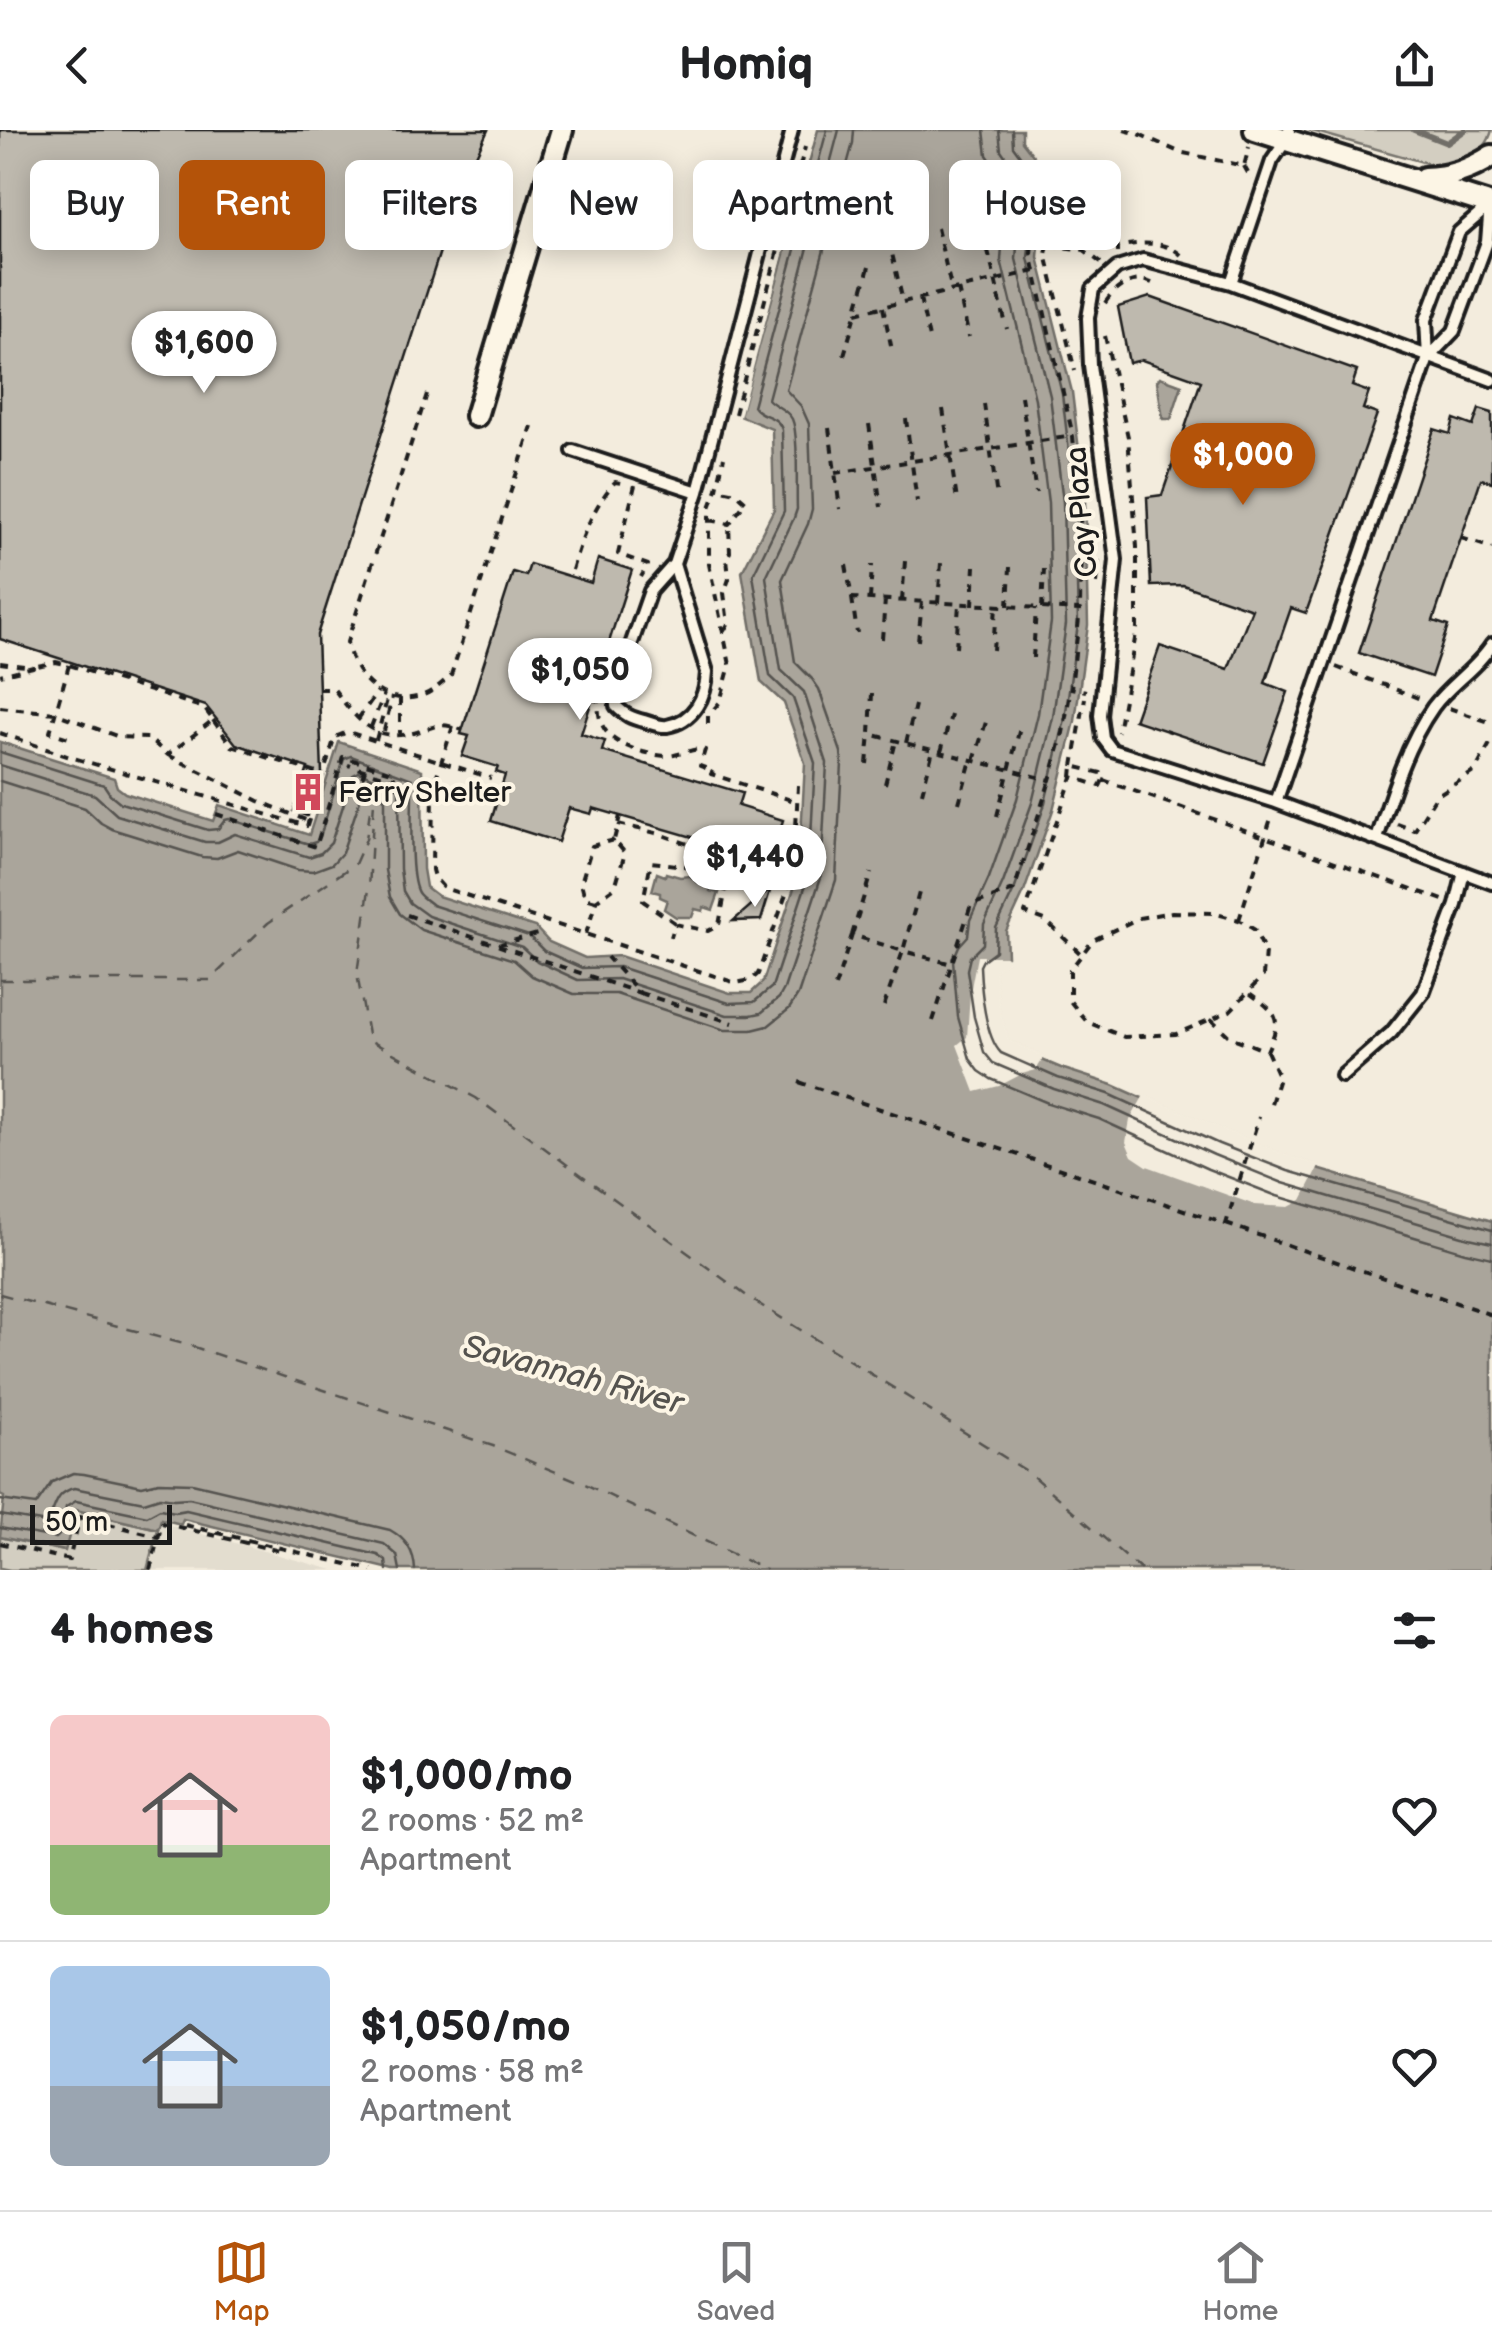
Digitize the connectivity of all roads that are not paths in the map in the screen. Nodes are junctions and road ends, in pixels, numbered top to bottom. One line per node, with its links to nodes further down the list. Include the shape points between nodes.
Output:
1 (562, 130): 7 (street)
2 (574, 130): 8 (street)
3 (792, 130): 17 (lane)
4 (1254, 130): 5 (street)
5 (1288, 134): 9 (street); 12 (lane, via 1272,161)
6 (1492, 156): 9 (street, via 1468,170)
7 (554, 160)
8 (561, 160)
9 (1411, 178): 10 (street)
10 (1491, 203): 13 (lane, via 1487,242 1454,331); 13 (lane, via 1459,232 1426,320)
11 (533, 233): 15 (street)
12 (1232, 283): 13 (lane); 20 (lane, Cay Plaza, via 1143,260 1109,269 1093,289 1090,366 1116,560 1100,715 1112,750)
13 (1428, 358): 14 (lane); 20 (lane)
14 (1492, 380)
15 (476, 416)
16 (573, 452): 17 (lane)
17 (698, 492): 18 (lane)
18 (674, 564): 18 (lane, via 650,591 616,688 616,706 626,716 665,726 689,716 702,699 707,672)
19 (1492, 644): 21 (lane, via 1435,704 1416,735)
20 (1276, 802): 21 (lane, Cay Plaza)
21 (1377, 838): 22 (lane, Cay Plaza)
22 (1464, 872): 23 (lane, Cay Plaza); 24 (lane, via 1423,993 1391,1033)
23 (1492, 883)
24 (1342, 1076)

